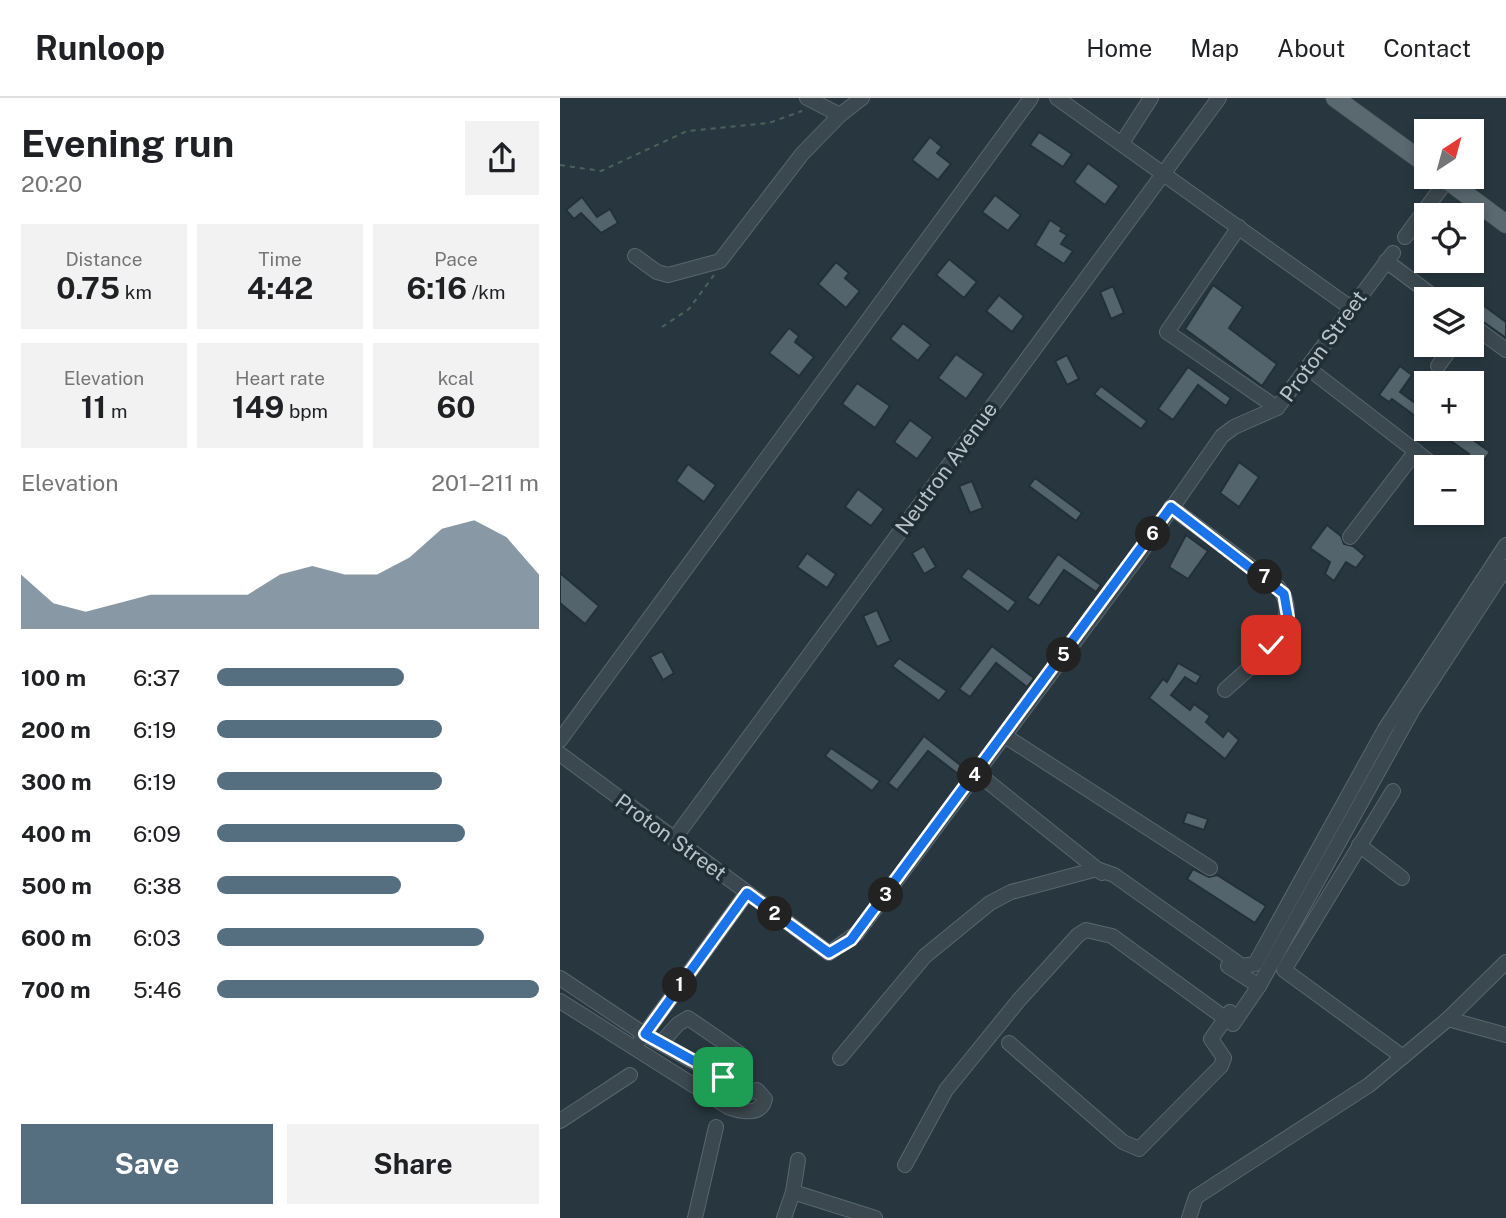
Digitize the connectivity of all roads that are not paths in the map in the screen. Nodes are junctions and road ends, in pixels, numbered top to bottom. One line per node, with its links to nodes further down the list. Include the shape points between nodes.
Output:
1 (862, 98): 8 (street)
2 (1057, 98): 9 (street)
3 (1151, 98): 9 (street)
4 (1219, 98): 11 (street, Neutron Avenue)
5 (1335, 98): 10 (main road)
6 (1025, 100): 34 (street)
7 (814, 102): 8 (street)
8 (840, 115): 17 (street, via 802,154 720,261 668,275)
9 (1122, 143): 11 (street)
10 (1414, 155)
11 (1163, 172): 15 (street); 38 (street, Neutron Avenue)
12 (1438, 189): 16 (street)
13 (1460, 189): 14 (main road)
14 (1506, 224)
15 (1239, 227): 19 (street); 25 (street, via 1167,332)
16 (1405, 237)
17 (635, 256)
18 (1424, 287): 19 (street, Proton Street, via 1390,257)
19 (1350, 308): 24 (street, Proton Street)
20 (1484, 334): 21 (street)
21 (1506, 350)
22 (1444, 357): 23 (street)
23 (1438, 366)
24 (1308, 368): 25 (street, Proton Street); 26 (street)
25 (1277, 408): 28 (street, Proton Street, via 1222,436)
26 (1416, 452): 27 (street); 29 (street)
27 (1420, 455)
28 (1171, 507): 32 (street, via 1278,587 1287,601 1288,617 1282,630); 33 (street, Proton Street)
29 (1350, 537)
30 (1506, 545): 44 (street, via 1385,729 1255,964 1242,966)
31 (1506, 567): 47 (street, via 1413,709)
32 (1225, 690)
33 (1005, 736): 36 (street, Proton Street); 40 (street)
34 (560, 740)
35 (560, 754): 38 (street, Proton Street)
36 (977, 774): 41 (street); 43 (street, Proton Street, via 858,933 838,950 829,953)
37 (1393, 791): 39 (street)
38 (674, 839): 43 (street, Proton Street)
39 (1359, 845): 42 (street); 56 (street, via 1284,970)
40 (1210, 868)
41 (1097, 869): 44 (street); 57 (street, via 1011,892 990,904 925,956)
42 (1402, 878)
43 (747, 893): 51 (street)
44 (1170, 920): 47 (street)
45 (1506, 962): 49 (street)
46 (560, 978): 51 (street)
47 (1255, 984): 50 (street)
48 (560, 1001): 55 (street)
49 (1448, 1019): 52 (street); 56 (street)
50 (1229, 1021): 54 (street, via 1211,1039 1224,1058 1221,1066 1139,1149 1123,1142); 63 (street, via 1112,936 1086,930 1019,1000 946,1090)
51 (645, 1034): 53 (street); 55 (street)
52 (1506, 1035)
53 (661, 1043): 53 (street, via 723,1077 731,1077 741,1063 739,1053 688,1018)
54 (1009, 1044)
55 (634, 1048): 59 (street)
56 (1403, 1057): 68 (street, via 1352,1097 1196,1197)
57 (840, 1058)
58 (630, 1075): 60 (street)
59 (720, 1102)
60 (560, 1121)
61 (716, 1127): 65 (street)
62 (798, 1160): 64 (street)
63 (905, 1165)
64 (793, 1192): 66 (street); 67 (street)
65 (695, 1218)
66 (784, 1218)
67 (875, 1218)
68 (1189, 1218)

